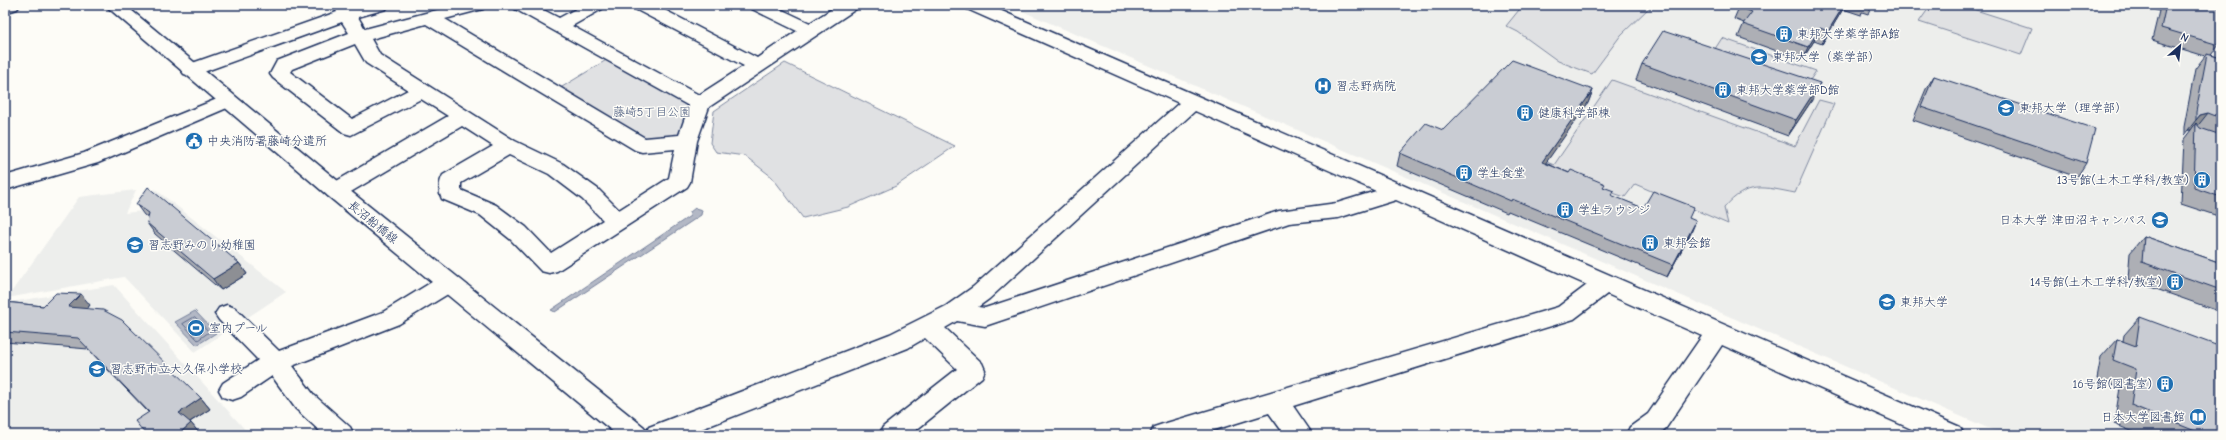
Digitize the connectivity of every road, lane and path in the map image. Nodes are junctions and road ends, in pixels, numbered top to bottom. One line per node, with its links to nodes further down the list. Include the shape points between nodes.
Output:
1 (11, 5): 11 (street)
2 (114, 5): 18 (street, 長沼船橋線)
3 (380, 5): 12 (street)
4 (477, 5): 13 (street)
5 (521, 5): 14 (street)
6 (596, 5): 14 (street)
7 (641, 5): 17 (street)
8 (758, 5): 15 (street)
9 (850, 5): 15 (street)
10 (973, 5): 21 (street)
11 (5, 8)
12 (345, 9): 16 (street); 18 (street)
13 (428, 17): 16 (street); 24 (street, via 642,145)
14 (558, 26): 22 (street)
15 (811, 31): 17 (street)
16 (359, 36): 19 (street, via 372,59); 19 (street, via 284,65 280,74 351,128)
17 (759, 66): 22 (street)
18 (191, 70): 20 (street, 長沼船橋線)
19 (421, 90): 23 (street)
20 (227, 101): 26 (street, via 91,158); 27 (street, 長沼船橋線)
21 (1193, 102): 28 (street); 32 (street, via 981,293)
22 (700, 104): 24 (street)
23 (462, 117): 25 (street); 27 (street)
24 (687, 141): 29 (street, via 679,182)
25 (508, 146): 29 (street, via 556,169 590,194); 29 (street, via 451,180 450,194 488,210 518,233 549,265)
26 (5, 183)
27 (336, 191): 30 (street, 長沼船橋線)
28 (1397, 192): 31 (street); 32 (street, via 1338,210 1287,216 985,317)
29 (617, 222)
30 (448, 283): 36 (street, via 391,318); 40 (street, 長沼船橋線)
31 (1604, 284): 35 (street); 38 (street, via 1566,313)
32 (954, 312): 34 (street)
33 (227, 314): 36 (street)
34 (930, 327): 41 (street); 42 (street, via 973,370)
35 (1717, 334): 45 (street, via 1656,421); 46 (street)
36 (276, 362): 37 (street); 39 (street, via 305,402)
37 (232, 390)
38 (1274, 400): 43 (street); 44 (street)
39 (341, 435)
40 (635, 435)
41 (658, 435)
42 (892, 435)
43 (1163, 435)
44 (1300, 435)
45 (1639, 435)
46 (1951, 435)

